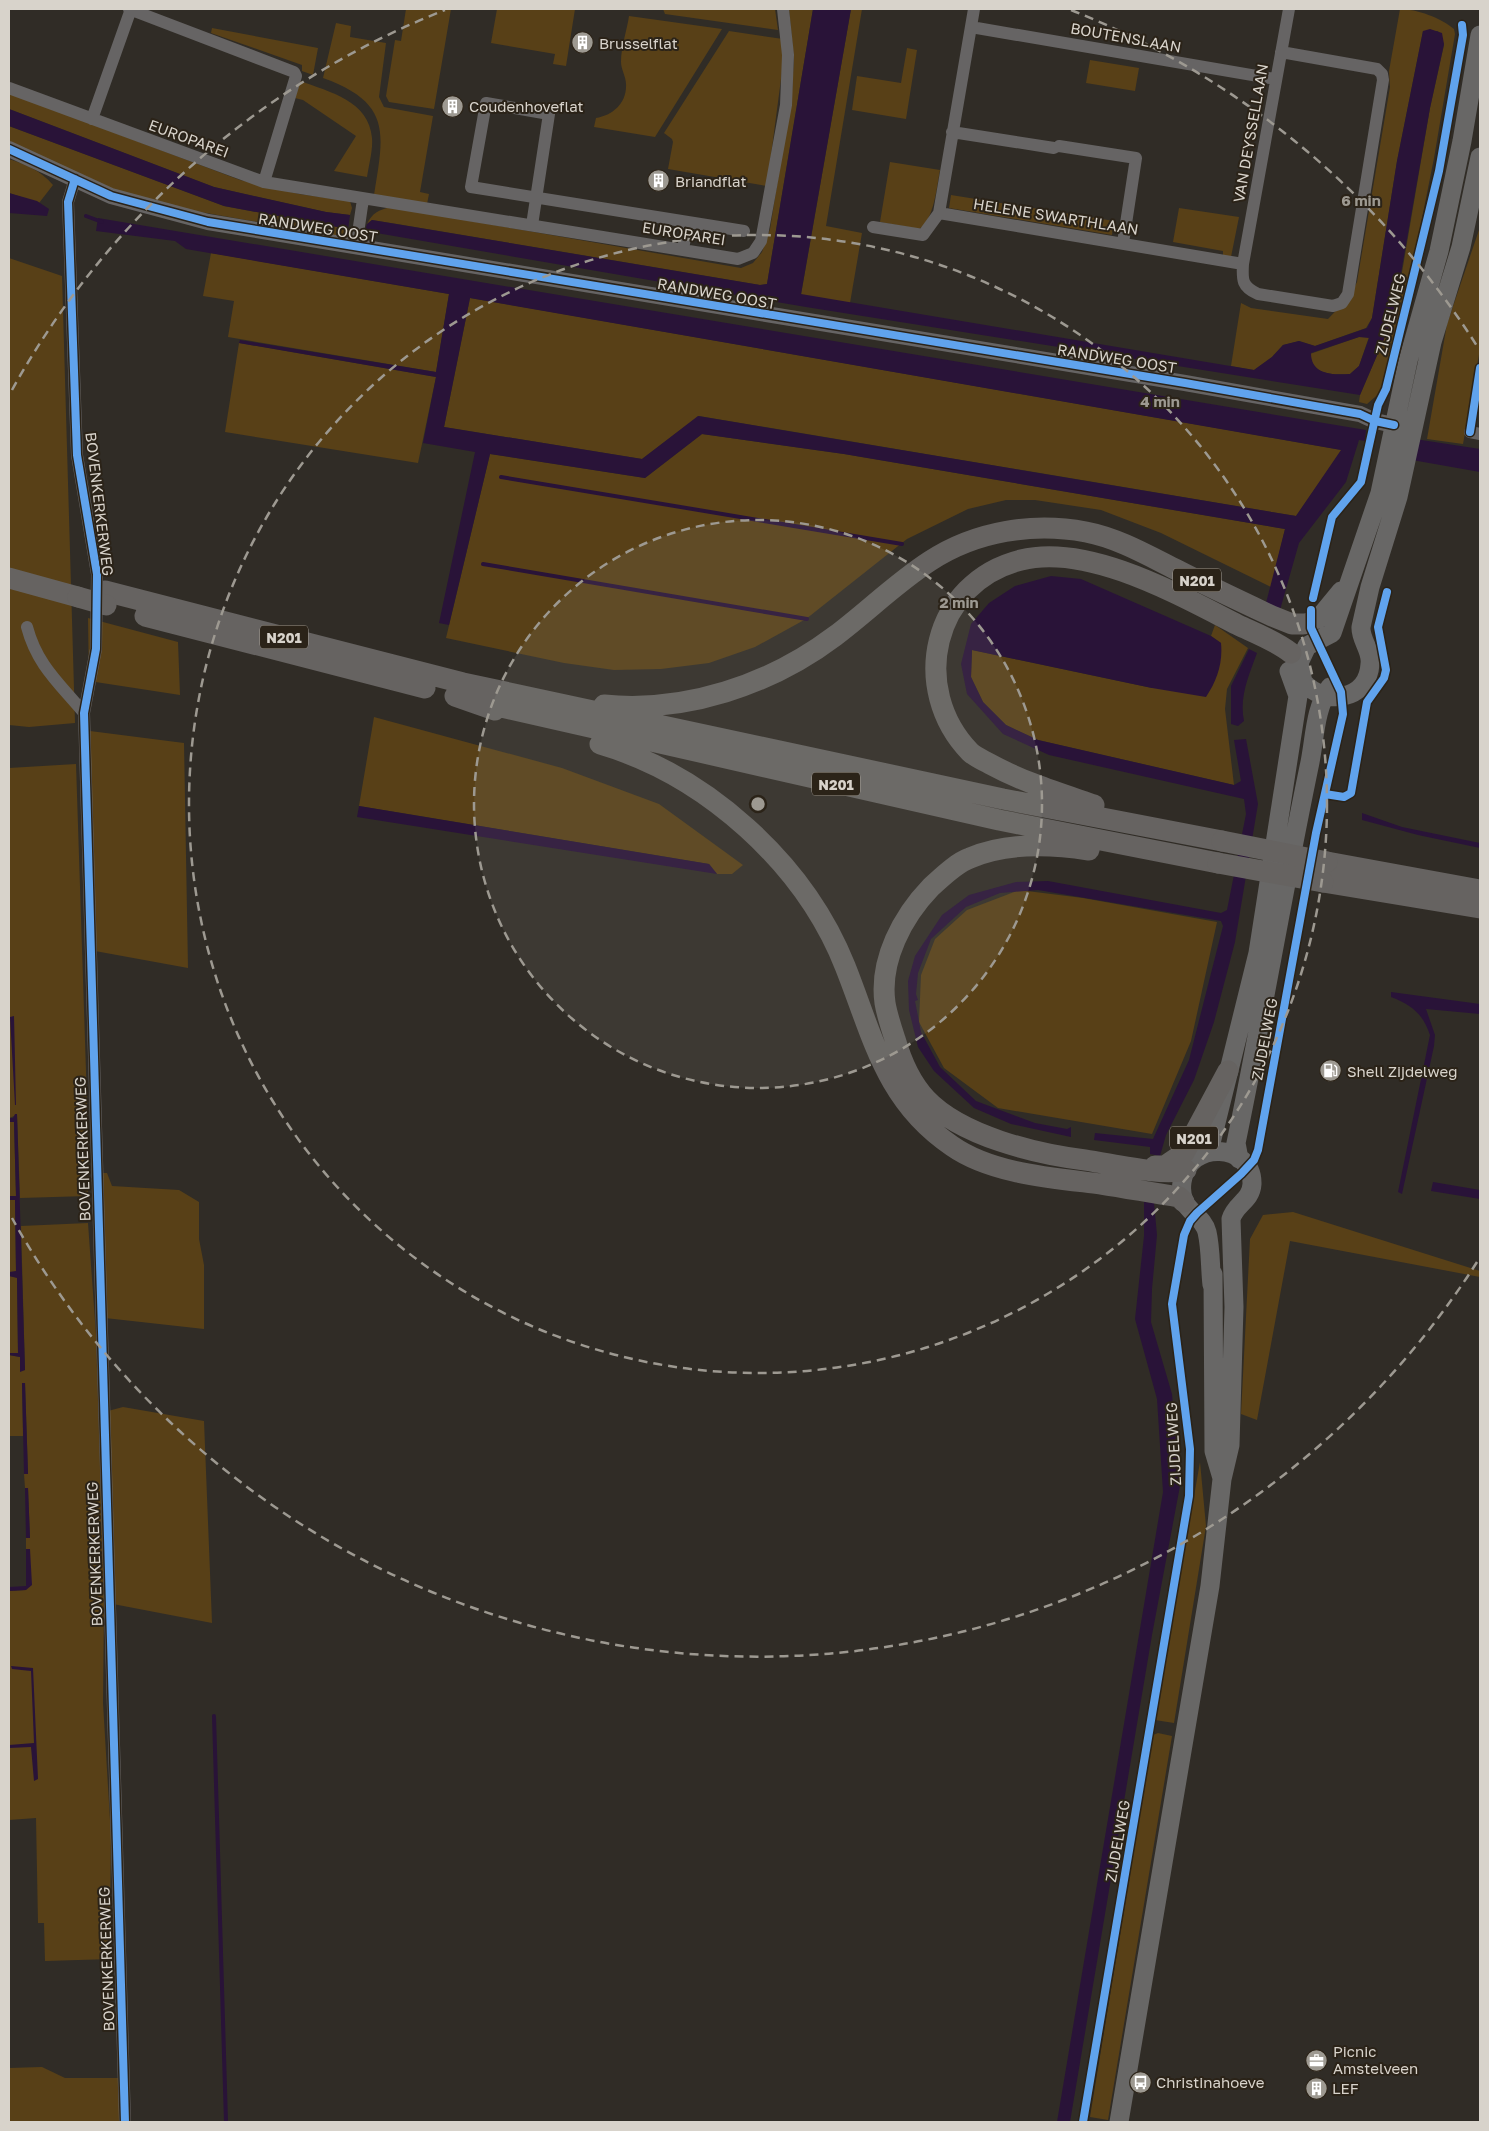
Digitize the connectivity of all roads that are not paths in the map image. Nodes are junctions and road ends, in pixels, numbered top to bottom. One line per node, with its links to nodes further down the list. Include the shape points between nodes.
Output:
1 (130, 9): 10 (street); 15 (street, via 294,72 296,76)
2 (783, 9): 25 (street, EUROPAREI, via 788,55 786,105 761,241 752,253 738,258)
3 (974, 9): 5 (street)
4 (1289, 9): 7 (street, VAN DEYSSELLAAN)
5 (970, 27): 8 (street, BOUTENSLAAN); 11 (street)
6 (1480, 35): 27 (main road, ZIJDELWEG, via 1439,251 1408,361)
7 (1281, 52): 8 (street, VAN DEYSSELLAAN); 26 (street, VAN DEYSSELLAAN, via 1377,69 1382,74 1348,294 1342,303 1333,306 1258,294 1247,289 1242,282)
8 (1276, 79): 26 (street, VAN DEYSSELLAAN)
9 (9, 88): 10 (street, EUROPAREI)
10 (92, 119): 15 (street, EUROPAREI)
11 (952, 132): 18 (street); 23 (street, via 1136,158)
12 (9, 149): 14 (street, RANDWEG OOST)
13 (1480, 157): 33 (main road, via 1461,247 1432,342 1396,505 1370,587 1352,626)
14 (75, 179): 24 (street, RANDWEG OOST, via 111,196 161,212); 37 (street, BOVENKERKERWEG, via 68,202 77,455 97,574 96,649)
15 (264, 182): 17 (street, EUROPAREI)
16 (536, 197): 16 (street, via 549,114 486,103 471,187); 19 (street); 20 (street)
17 (363, 199): 20 (street, EUROPAREI); 24 (street)
18 (938, 213): 21 (street, via 923,235); 23 (street, HELENE SWARTHLAAN)
19 (688, 222): 22 (street); 25 (street)
20 (532, 225): 25 (street, EUROPAREI)
21 (873, 227)
22 (744, 231)
23 (1123, 243): 26 (street, HELENE SWARTHLAAN)
24 (356, 247): 27 (street, RANDWEG OOST, via 1360,414 1377,412)
25 (684, 249)
26 (1243, 264)
27 (1395, 423): 30 (main road, ZIJDELWEG, via 1374,514)
28 (9, 565): 31 (highway, N201)
29 (9, 578): 31 (highway, N201)
30 (1349, 580): 34 (main road, ZIJDELWEG); 34 (main road, ZIJDELWEG)
31 (78, 591): 35 (highway, N201)
32 (28, 627): 37 (street, via 32,646 44,668)
33 (1357, 640): 34 (main road, via 1344,635); 36 (main road, via 1363,674 1354,693)
34 (1304, 644): 35 (highway, N201, via 1292,624 1104,537 1068,529 1018,529 979,538 930,561 834,637 802,658 767,677 717,694 670,705 618,706 564,701 524,691); 36 (main road); 36 (main road, via 1290,675); 38 (highway, N201, via 1215,614 1121,572 1082,561 1041,557 1020,560 974,584 953,608 940,636 935,668 937,692 950,727 972,753 1014,777)
35 (459, 690): 38 (highway, N201, via 705,736); 39 (highway, N201, via 999,820); 47 (highway, N201, via 536,725 628,752 711,797 761,841 797,879 826,924 845,964 880,1058 899,1095 917,1119 953,1147 998,1168 1030,1175 1111,1186 1139,1184)
36 (1319, 692): 43 (main road, ZIJDELWEG, via 1298,696 1258,953); 45 (main road, ZIJDELWEG, via 1310,765 1236,1143)
37 (84, 713): 51 (street, BOVENKERKERWEG)
38 (1156, 828): 40 (highway, N201, bridge, via 1222,841)
39 (1218, 863): 40 (highway, N201, bridge); 46 (highway, N201, via 1147,859 1074,848 1000,848 968,858 940,878 914,905 900,929 887,966 885,1002 901,1061 926,1099 966,1129 1071,1158)
40 (1325, 872): 41 (highway, N201); 42 (highway, N201)
41 (1480, 890)
42 (1480, 908)
43 (1228, 1071): 44 (main road, ZIJDELWEG, via 1210,1147); 46 (highway, N201, via 1184,1153 1165,1166)
44 (1212, 1152): 45 (main road); 47 (main road, via 1215,1159 1204,1166); 47 (main road, via 1191,1163)
45 (1244, 1156): 49 (main road, via 1260,1168 1258,1201 1250,1211)
46 (1130, 1166): 47 (highway, N201, via 1156,1172 1176,1172)
47 (1186, 1189): 48 (main road, via 1194,1216)
48 (1206, 1217): 49 (main road); 50 (main road, via 1215,1230 1212,1285 1214,1451)
49 (1237, 1217): 50 (main road, via 1230,1445)
50 (1222, 1479): 52 (main road, via 1210,1586)
51 (125, 2122)
52 (1120, 2122)

